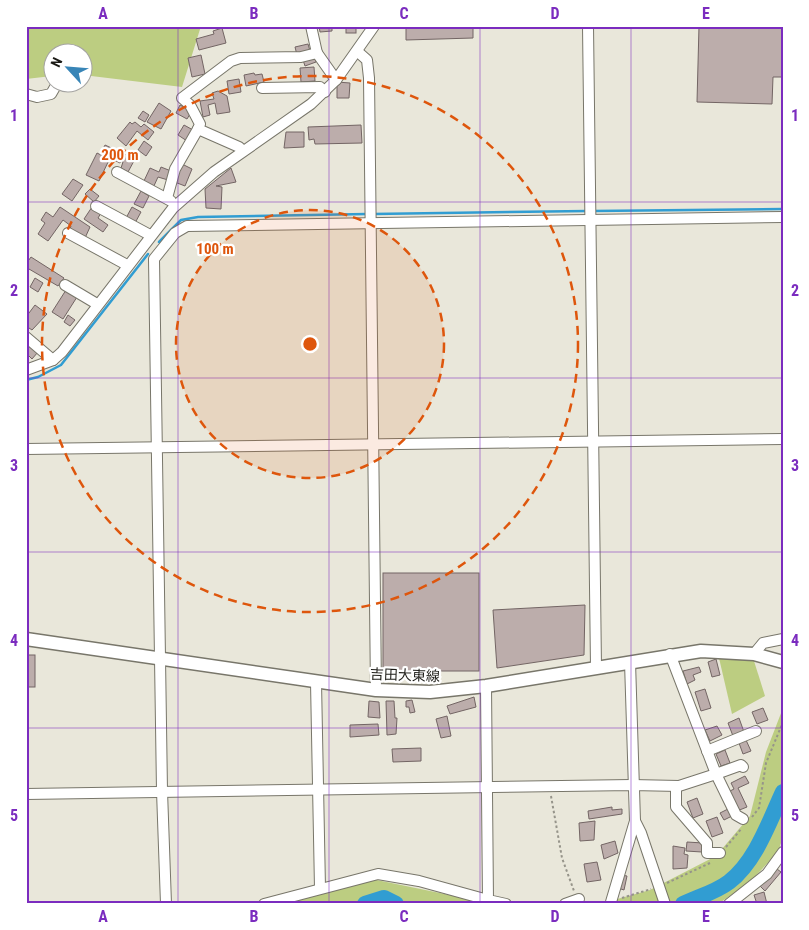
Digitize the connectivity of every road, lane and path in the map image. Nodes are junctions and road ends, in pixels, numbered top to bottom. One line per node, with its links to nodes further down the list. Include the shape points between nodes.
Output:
1 (311, 26): 5 (street)
2 (374, 26): 4 (street)
3 (588, 26): 17 (street)
4 (358, 52): 6 (street); 18 (street, via 369,68)
5 (317, 53): 6 (street); 11 (street, via 301,57 255,56 231,61 182,98 190,105 200,124)
6 (336, 80): 9 (street)
7 (262, 88): 9 (street, via 320,87)
8 (51, 92): 10 (street, via 37,97)
9 (325, 92): 12 (street)
10 (26, 94)
11 (198, 129): 12 (street); 14 (street, via 175,169)
12 (243, 151): 15 (street)
13 (117, 172): 14 (street)
14 (167, 198): 15 (street)
15 (176, 205): 21 (street)
16 (96, 206): 21 (street)
17 (591, 214): 18 (street); 19 (street); 30 (street)
18 (372, 217): 22 (street, via 187,226 175,234); 31 (street)
19 (783, 217)
20 (68, 233): 23 (street)
21 (147, 238): 22 (street); 23 (street)
22 (159, 253): 32 (street, via 154,259)
23 (128, 265): 25 (street)
24 (65, 285): 25 (street)
25 (98, 304): 27 (street)
26 (26, 337): 27 (street)
27 (53, 360): 28 (street)
28 (26, 370)
29 (783, 440): 30 (street)
30 (592, 442): 31 (street); 41 (street)
31 (375, 444): 32 (street); 44 (street)
32 (156, 447): 33 (street); 38 (street)
33 (26, 449)
34 (26, 639): 38 (main road, 吉田大東線)
35 (783, 639): 37 (street, via 763,643)
36 (670, 654): 37 (main road, 吉田大東線, via 712,650); 39 (main road, 吉田大東線); 47 (street)
37 (754, 654): 40 (main road, 吉田大東線)
38 (160, 658): 42 (main road, 吉田大東線); 55 (street)
39 (630, 662): 41 (main road, 吉田大東線); 50 (street)
40 (783, 662)
41 (596, 667): 43 (main road, 吉田大東線)
42 (316, 682): 44 (main road, 吉田大東線); 54 (street)
43 (486, 686): 44 (main road, 吉田大東線, via 430,692); 53 (street)
44 (376, 690)
45 (783, 722): 58 (path, via 766,764 759,808)
46 (756, 731): 47 (street)
47 (707, 752): 49 (street)
48 (743, 767): 49 (street)
49 (716, 774): 52 (street); 58 (street, via 736,815)
50 (632, 785): 51 (street); 52 (street); 57 (street)
51 (549, 786): 53 (street); 63 (path, via 562,858)
52 (676, 786): 60 (street, via 676,807 707,843 706,853)
53 (488, 788): 54 (street); 64 (street)
54 (318, 789): 55 (street); 62 (street)
55 (162, 791): 56 (street); 66 (street)
56 (26, 794)
57 (635, 821): 61 (street); 65 (street)
58 (745, 822): 60 (path)
59 (783, 852): 72 (street, via 767,874)
60 (720, 853): 61 (path, via 708,865)
61 (659, 886): 65 (path); 71 (street)
62 (320, 888): 64 (street, via 378,874 419,881); 67 (street)
63 (579, 899): 69 (street); 70 (path)
64 (488, 900): 68 (street)
65 (610, 902)
66 (166, 904)
67 (264, 904)
68 (506, 904)
69 (565, 904)
70 (594, 904)
71 (665, 904)
72 (730, 904)

